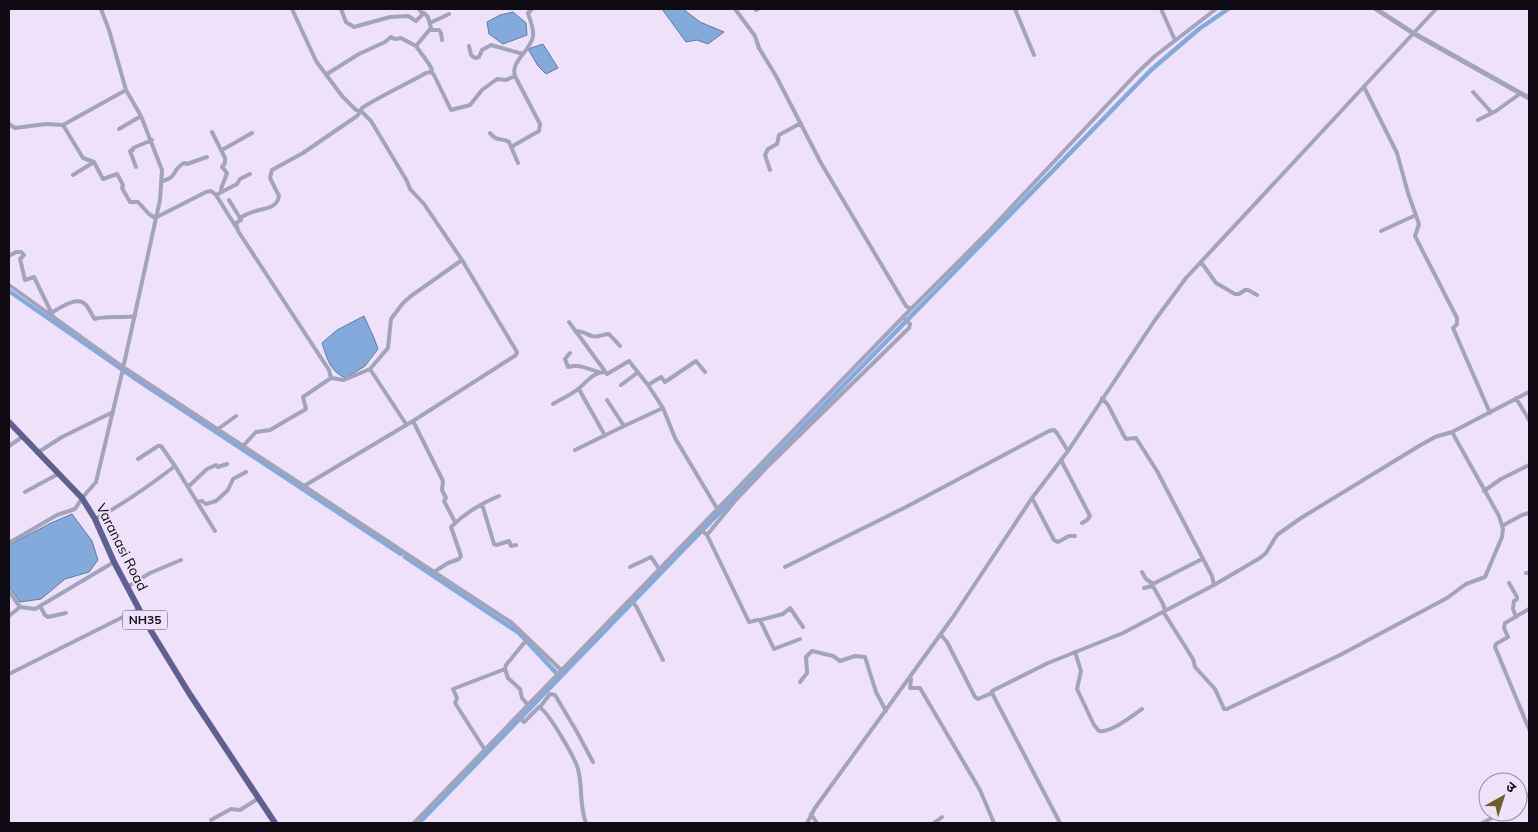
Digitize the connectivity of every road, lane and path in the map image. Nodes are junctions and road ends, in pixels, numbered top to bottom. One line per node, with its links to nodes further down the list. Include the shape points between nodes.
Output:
1 (101, 9): 27 (street)
2 (292, 9): 24 (street, via 314,57)
3 (341, 9): 12 (street, via 346,22 354,27 408,16 416,21)
4 (419, 9): 12 (street)
5 (532, 9): 21 (street, via 528,12 533,37)
6 (736, 9): 35 (street, via 755,36)
7 (1015, 9): 22 (street)
8 (1161, 9): 18 (street)
9 (1216, 9): 18 (street)
10 (1376, 9): 16 (street)
11 (1436, 9): 16 (street)
12 (424, 13): 14 (street)
13 (448, 14): 14 (street)
14 (430, 23): 15 (street)
15 (430, 30): 17 (street, via 439,30); 19 (street)
16 (1414, 33): 26 (street); 29 (street)
17 (442, 40)
18 (1175, 40): 66 (street, via 1143,68)
19 (416, 46): 23 (street); 24 (street, via 391,36)
20 (469, 46): 21 (street, via 475,58 491,45)
21 (523, 54): 25 (street, via 514,69)
22 (1034, 54)
23 (431, 72): 25 (street, via 451,110 470,105 482,90 497,80); 31 (street, via 379,97)
24 (327, 74): 31 (street, via 349,104)
25 (515, 76): 43 (street, via 541,128)
26 (1364, 87): 56 (street, via 1397,153); 63 (street)
27 (126, 90): 33 (street); 37 (street)
28 (1473, 92): 32 (street)
29 (1521, 93): 30 (street); 32 (street)
30 (1529, 98)
31 (361, 111): 58 (street, via 303,153 272,170 270,178 279,196 278,201 268,209); 62 (street, via 372,121 410,189)
32 (1492, 113): 34 (street)
33 (141, 116): 38 (street); 42 (street)
34 (1478, 120)
35 (801, 123): 49 (street, via 780,136 768,149 765,155); 66 (street, via 821,163 901,298)
36 (9, 124): 37 (street, via 14,128)
37 (63, 124): 46 (street, via 83,158)
38 (119, 129)
39 (212, 132): 44 (street)
40 (252, 133): 44 (street)
41 (490, 133): 43 (street, via 507,141)
42 (152, 140): 48 (street, via 130,151); 52 (street, via 162,170)
43 (511, 147): 47 (street)
44 (222, 150): 53 (street, via 226,163 222,167 227,173)
45 (207, 157): 52 (street, via 178,166 171,179)
46 (94, 162): 51 (street); 57 (street, via 103,179 117,174 130,202 138,202)
47 (518, 164)
48 (136, 167)
49 (770, 170)
50 (250, 174): 53 (street)
51 (73, 176)
52 (162, 181): 57 (street)
53 (222, 191): 54 (street)
54 (216, 195): 57 (street, via 206,192); 59 (street)
55 (229, 200): 58 (street)
56 (1416, 215): 60 (street); 92 (street, via 1419,224 1415,236 1457,318 1453,328)
57 (155, 218): 68 (street)
58 (240, 218): 59 (street)
59 (236, 228): 81 (street, via 330,370)
60 (1381, 231)
61 (9, 256): 67 (street, via 16,252 24,255 20,259 25,280 34,277)
62 (462, 260): 76 (street, via 403,303 391,319 388,348); 95 (street, via 517,353)
63 (1201, 262): 65 (street, via 1216,283 1235,294 1248,290); 86 (street, via 1155,320)
64 (9, 285): 69 (street)
65 (1257, 295)
66 (911, 309): 70 (street)
67 (51, 313): 68 (street, via 76,301 87,305 95,319); 69 (street)
68 (135, 316): 75 (street)
69 (54, 318): 75 (street)
70 (905, 318): 124 (street); 132 (street, via 910,328 768,466)
71 (569, 322): 72 (street)
72 (575, 331): 73 (street, via 596,337 609,334); 78 (street)
73 (620, 346)
74 (570, 353): 77 (street, via 565,359 568,367 578,365)
75 (123, 368): 91 (street); 99 (street)
76 (370, 369): 81 (street, via 344,380); 97 (street)
77 (599, 372): 78 (street); 84 (street)
78 (605, 372): 80 (street, via 609,374 629,361)
79 (705, 372): 83 (street, via 696,362 665,382 661,377)
80 (637, 373): 82 (street); 83 (street)
81 (331, 378): 104 (street, via 303,396 305,410 270,430 256,432)
82 (621, 385)
83 (648, 386): 90 (street)
84 (579, 389): 89 (street); 101 (street)
85 (1529, 392): 87 (street)
86 (1102, 398): 106 (street); 136 (street, via 1124,438 1135,437 1157,471)
87 (1516, 398): 92 (street); 94 (street)
88 (606, 400): 98 (street)
89 (554, 404)
90 (662, 408): 98 (street); 124 (street, via 675,438)
91 (113, 412): 107 (street); 120 (street, via 96,482)
92 (1490, 413): 100 (street)
93 (236, 416): 99 (street)
94 (1529, 420)
95 (413, 421): 97 (street); 127 (street, via 443,481 444,501)
96 (9, 422): 102 (highway, Varanasi Road / NH35)
97 (406, 424): 115 (street)
98 (624, 426): 101 (street)
99 (218, 429): 104 (street)
100 (1452, 432): 117 (street); 145 (street, via 1419,446 1310,511 1277,535 1260,558)
101 (605, 436): 105 (street)
102 (22, 437): 103 (street); 107 (highway, Varanasi Road / NH35)
103 (9, 446)
104 (242, 446): 115 (street)
105 (574, 450)
106 (1068, 451): 109 (street); 140 (street, via 1057,433 1049,431)
107 (37, 453): 114 (highway, Varanasi Road / NH35)
108 (138, 459): 112 (street, via 161,446)
109 (1061, 460): 121 (street); 128 (street, via 1090,516)
110 (227, 464): 116 (street, via 208,469)
111 (1529, 465): 117 (street)
112 (174, 466): 116 (street); 126 (street, via 143,491)
113 (246, 472): 122 (street, via 232,479 229,488 216,501)
114 (58, 474): 118 (street); 120 (highway, Varanasi Road / NH35)
115 (304, 486): 142 (street)
116 (188, 487): 122 (street)
117 (1484, 491): 129 (street)
118 (25, 492)
119 (499, 496): 123 (street)
120 (82, 498): 126 (highway, Varanasi Road / NH35); 134 (street, via 72,510 57,514)
121 (1032, 498): 133 (street, via 1054,540 1058,542); 160 (street)
122 (197, 502): 131 (street)
123 (482, 504): 127 (street); 135 (street, via 494,544 509,541 511,546)
124 (718, 510): 130 (street)
125 (1529, 513): 129 (street)
126 (95, 519): 138 (highway, Varanasi Road / NH35)
127 (455, 522): 142 (street, via 451,530 461,556)
128 (1082, 523)
129 (1502, 526): 154 (street, via 1502,537 1482,578 1340,655 1226,709 1215,689 1196,667)
130 (701, 529): 132 (street); 141 (street)
131 (215, 531)
132 (706, 535): 158 (street, via 747,620)
133 (1075, 536)
134 (9, 542)
135 (516, 545)
136 (1202, 559): 143 (street, via 1153,584); 145 (street)
137 (181, 560): 146 (street)
138 (114, 562): 146 (highway, Varanasi Road / NH35); 150 (street)
139 (630, 567): 141 (street, via 651,557)
140 (785, 567)
141 (660, 570): 149 (street)
142 (434, 572): 162 (street, via 512,623)
143 (1142, 572)
144 (1510, 583): 157 (street, via 1517,597 1513,608)
145 (1214, 585): 154 (street)
146 (127, 587): 152 (highway, Varanasi Road / NH35)
147 (1144, 588): 154 (street, via 1154,588)
148 (9, 591): 151 (street)
149 (631, 601): 164 (street); 166 (street)
150 (40, 606): 151 (street, via 35,609); 155 (street, via 48,617)
151 (20, 607): 156 (street)
152 (139, 609): 167 (street); 179 (highway, Varanasi Road / NH35, via 189,693)
153 (1529, 609): 157 (street)
154 (1164, 611): 163 (street, via 1123,633)
155 (66, 613)
156 (9, 616)
157 (1516, 616): 176 (street, via 1504,625 1508,637 1495,647)
158 (760, 620): 159 (street, via 783,614 790,608); 161 (street, via 774,649)
159 (802, 627)
160 (941, 635): 168 (street); 170 (street, via 975,697 978,699)
161 (800, 639)
162 (526, 641): 165 (street); 166 (street)
163 (1075, 652): 170 (street, via 994,689); 173 (street, via 1081,671 1078,689 1099,731 1104,732)
164 (663, 660)
165 (505, 669): 171 (street); 177 (street, via 453,689 457,698 455,703)
166 (559, 673): 171 (street)
167 (9, 674)
168 (911, 676): 174 (street); 189 (street, via 910,688 920,688 980,790)
169 (800, 682): 174 (street, via 807,673 806,657 812,651 840,660 865,657)
170 (992, 693): 190 (street)
171 (528, 705): 175 (street)
172 (540, 708): 175 (street, via 525,721); 178 (street, via 550,694 555,695); 185 (street, via 551,720 576,764 581,810)
173 (1142, 709)
174 (886, 711): 180 (street)
175 (518, 718): 177 (street)
176 (1529, 728)
177 (485, 750): 184 (street)
178 (593, 762)
179 (259, 798): 182 (street, via 240,810 231,809); 183 (highway, Varanasi Road / NH35)
180 (812, 814): 186 (street); 187 (street)
181 (942, 817): 188 (street)
182 (212, 820)
183 (275, 823)
184 (414, 823)
185 (586, 823)
186 (806, 823)
187 (817, 823)
188 (934, 823)
189 (994, 823)
190 (1060, 823)

